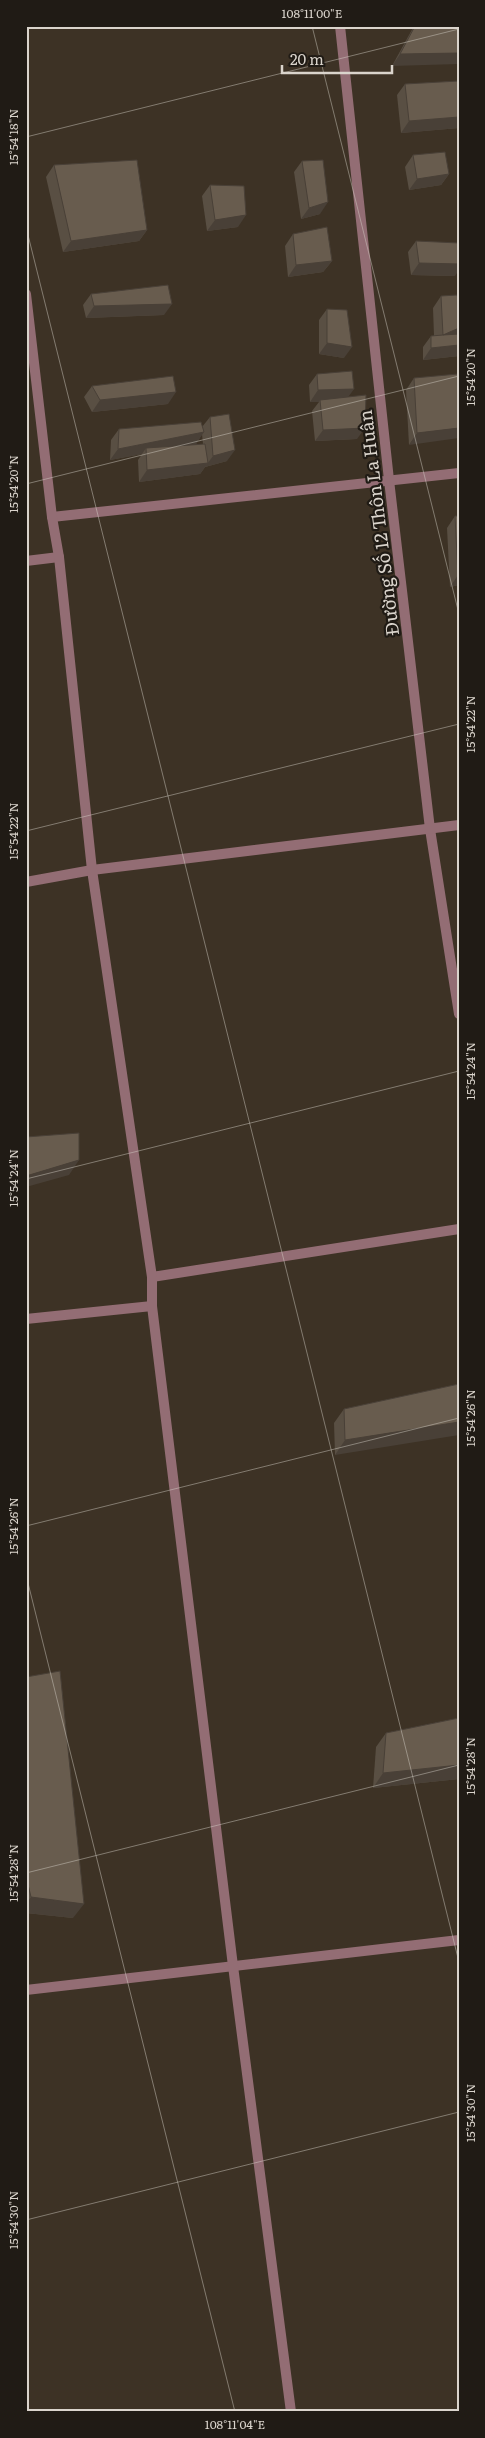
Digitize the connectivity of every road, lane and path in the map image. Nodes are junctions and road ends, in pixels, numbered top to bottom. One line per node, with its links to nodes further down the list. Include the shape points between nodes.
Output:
1 (340, 26): 4 (street, Đường Số 12 Thôn La Huân)
2 (26, 294): 5 (street)
3 (459, 473): 4 (street)
4 (389, 480): 5 (street); 9 (street, Đường Số 12 Thôn La Huân)
5 (52, 517): 6 (street)
6 (59, 557): 7 (street); 10 (street)
7 (26, 561)
8 (459, 825): 9 (street)
9 (430, 829): 10 (street); 12 (street, Đường Số 12 Thôn La Huân)
10 (92, 870): 11 (street); 14 (street)
11 (26, 882)
12 (459, 1014)
13 (459, 1229): 14 (street)
14 (152, 1277): 15 (street)
15 (152, 1306): 16 (street); 18 (street)
16 (26, 1319)
17 (459, 1940): 18 (street)
18 (233, 1966): 19 (street); 20 (street)
19 (26, 1990)
20 (291, 2412)

